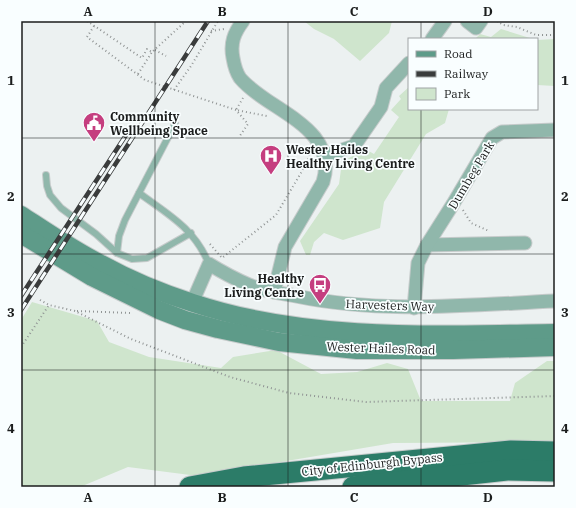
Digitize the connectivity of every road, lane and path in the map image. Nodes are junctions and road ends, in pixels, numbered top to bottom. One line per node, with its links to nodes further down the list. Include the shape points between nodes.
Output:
1 (87, 21): 9 (path)
2 (186, 21): 14 (path)
3 (218, 21): 11 (path)
4 (243, 21): 26 (street, via 232,42 234,65 239,77 250,88 309,130 319,143)
5 (445, 21): 13 (street)
6 (467, 21): 7 (street, via 476,28)
7 (481, 21)
8 (497, 21): 12 (path, via 536,35)
9 (94, 26): 15 (path, via 142,58 148,49); 18 (path, via 87,38)
10 (224, 29): 11 (path)
11 (211, 31): 19 (path)
12 (555, 35)
13 (433, 38)
14 (155, 50): 15 (path); 16 (path)
15 (152, 52): 18 (path)
16 (166, 56)
17 (408, 64): 26 (street, via 386,88 381,107 354,146)
18 (138, 74): 19 (path, via 145,80)
19 (174, 90): 20 (path)
20 (236, 110): 21 (path); 24 (path, via 248,124)
21 (273, 117)
22 (175, 124): 28 (lane)
23 (555, 130): 29 (street, Dumbeg Park, via 502,132 492,138)
24 (239, 138)
25 (306, 146): 36 (path, via 308,161 276,215 222,258 209,243)
26 (324, 156): 39 (street, via 326,174 285,248)
27 (46, 175): 37 (lane, via 50,195 61,208)
28 (139, 193): 31 (lane); 37 (lane, via 119,236)
29 (454, 204): 34 (path, via 465,212 471,224 501,236); 35 (street, Dumbeg Park)
30 (21, 216): 45 (main road, Wester Hailes Road, via 100,264 156,290)
31 (191, 233): 36 (lane); 37 (lane, via 147,258 132,259)
32 (21, 234): 45 (main road, Wester Hailes Road, via 92,277 159,310)
33 (525, 243): 34 (street)
34 (501, 244): 35 (street)
35 (427, 245): 43 (street, Dumbeg Park, via 418,263)
36 (203, 250): 38 (lane)
37 (117, 252)
38 (209, 264): 39 (street, Harvesters Way, via 250,286); 45 (street)
39 (274, 292): 43 (street, Harvesters Way, via 363,306)
40 (40, 300): 42 (path)
41 (555, 301): 43 (street, Harvesters Way)
42 (49, 305): 44 (path); 48 (path)
43 (414, 308)
44 (75, 310): 46 (path); 50 (path, via 131,339 230,377 289,393 366,402)
45 (188, 311): 47 (main road, Wester Hailes Road, via 360,332); 49 (main road, Wester Hailes Road, via 218,329 279,342 357,350)
46 (133, 313)
47 (555, 333)
48 (21, 347)
49 (555, 347)
50 (555, 396)
51 (555, 452): 53 (highway, City of Edinburgh Bypass, via 495,452 244,477)
52 (555, 471): 54 (highway, City of Edinburgh Bypass, via 507,470)
53 (190, 487)
54 (353, 487)

